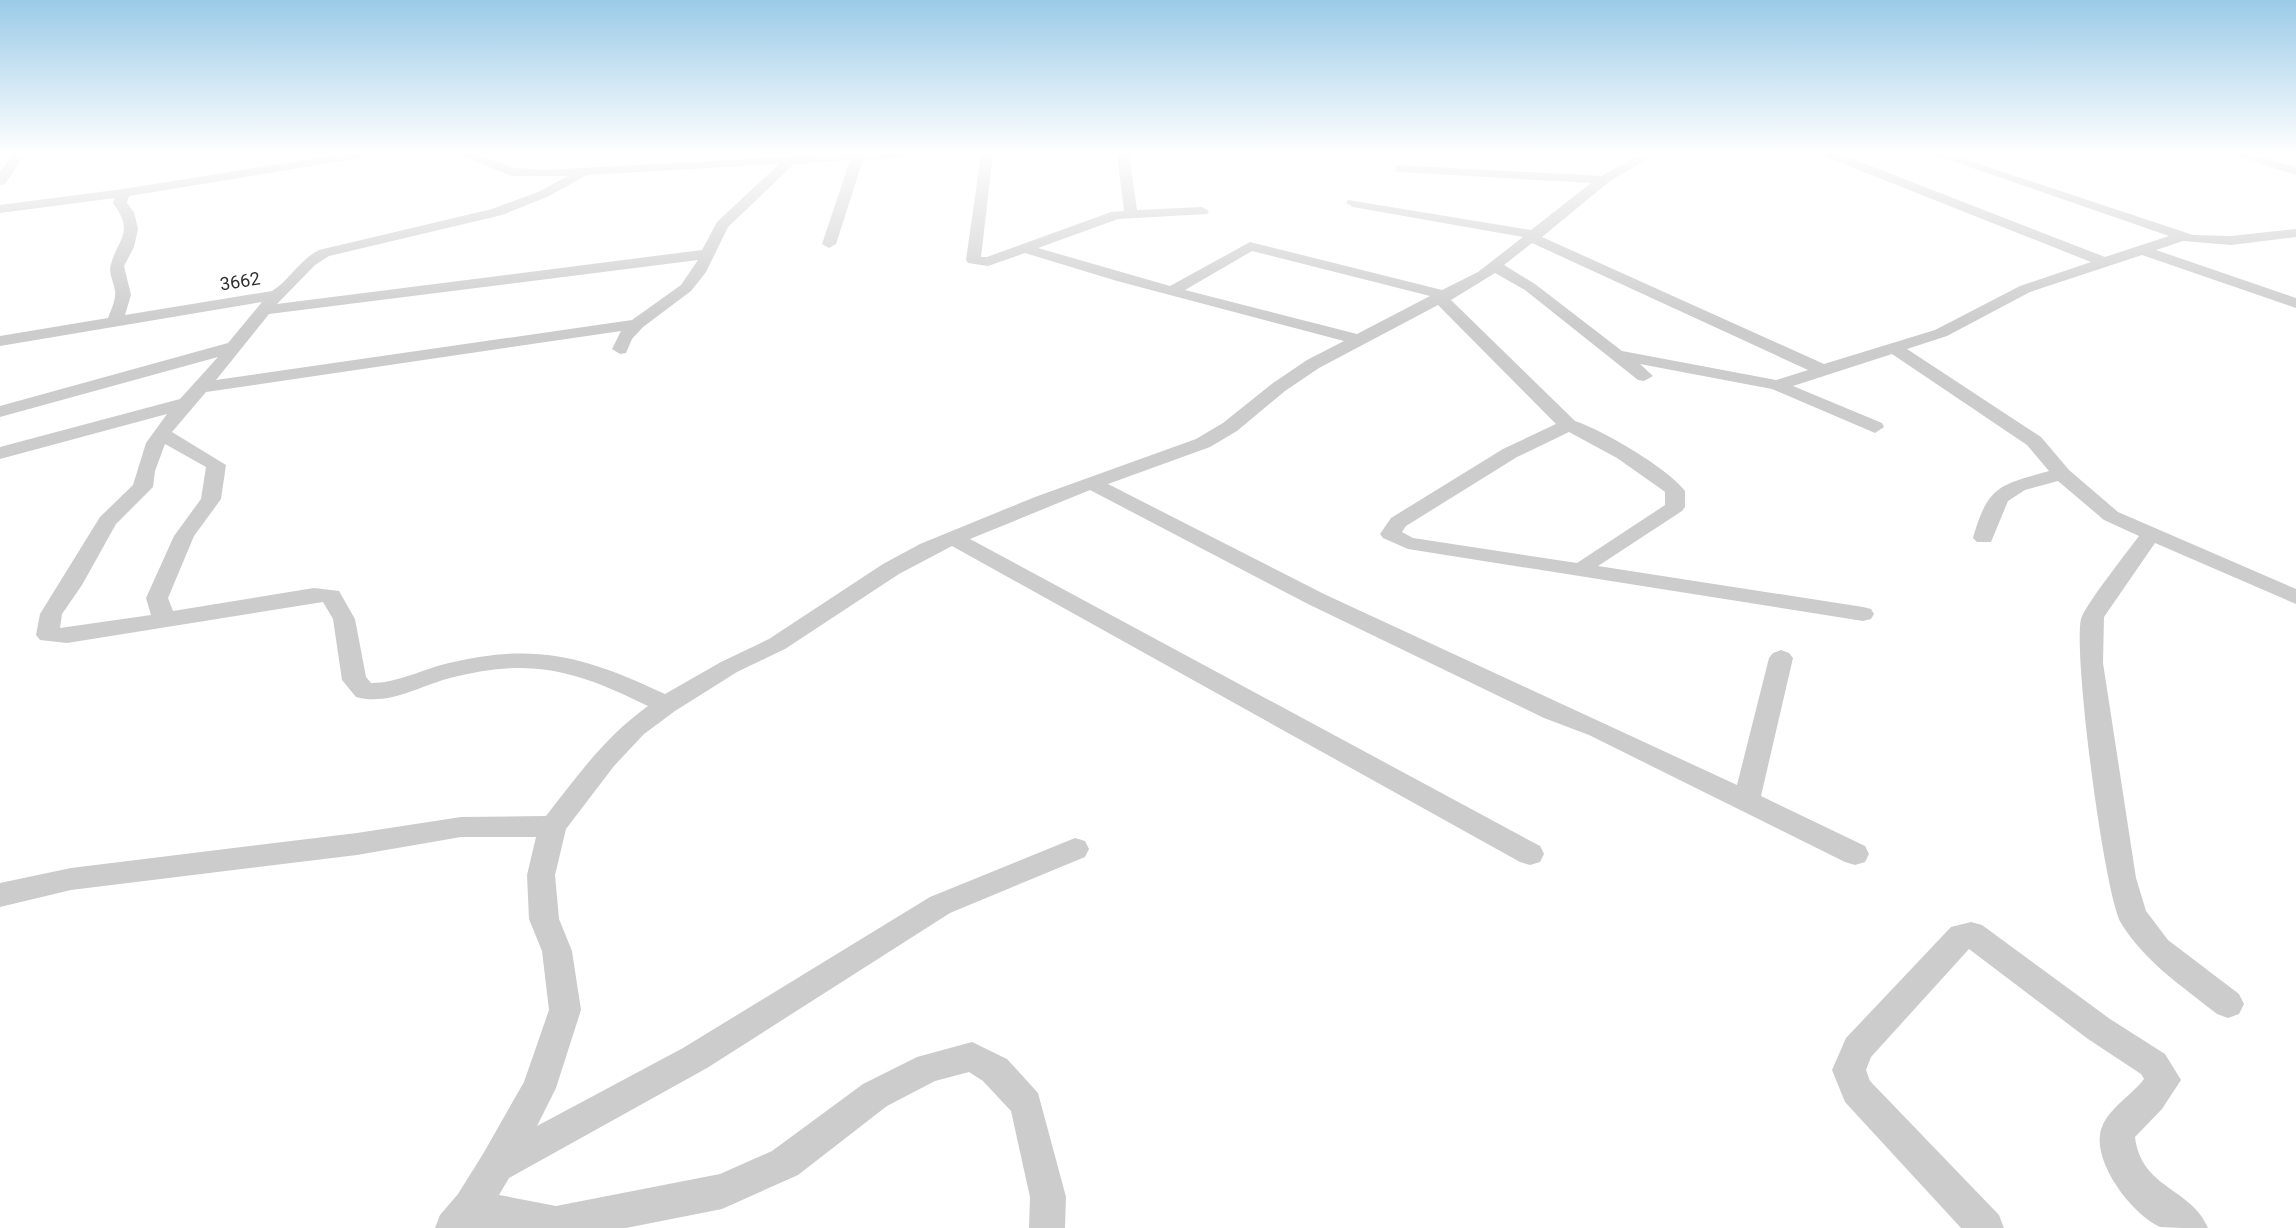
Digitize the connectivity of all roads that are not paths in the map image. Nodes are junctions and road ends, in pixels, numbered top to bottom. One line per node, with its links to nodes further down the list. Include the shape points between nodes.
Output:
1 (127, 211): 26 (street, via 131,229 117,266 123,295)
2 (493, 211): 22 (street, 3662, via 327,251 309,260)
3 (737, 211): 18 (street, via 722,225)
4 (840, 211): 15 (street)
5 (979, 211): 16 (street, via 973,260 988,262)
6 (1191, 211): 11 (street)
7 (1394, 211): 13 (street)
8 (1564, 211): 13 (street)
9 (1977, 211): 19 (street)
10 (2107, 211): 14 (street)
11 (1131, 213): 16 (street)
12 (2296, 233): 14 (street, via 2214,242)
13 (1534, 236): 20 (street); 34 (street)
14 (2181, 237): 17 (street)
15 (829, 244)
16 (1022, 248): 21 (street)
17 (2142, 250): 19 (street); 24 (street)
18 (709, 254): 25 (street); 27 (street, via 686,288)
19 (2104, 262): 32 (street, via 2025,289 1941,333)
20 (1495, 266): 23 (street); 33 (street, via 1530,287)
21 (1174, 290): 23 (street, via 1250,246); 28 (street)
22 (276, 295): 25 (street); 26 (street, 3662)
23 (1443, 297): 28 (street); 40 (street)
24 (2296, 303)
25 (263, 310): 30 (street)
26 (115, 322): 29 (street, 3662)
27 (637, 324): 31 (street); 37 (street)
28 (1359, 340): 45 (street, via 1279,387 1203,443)
29 (0, 341)
30 (233, 347): 37 (street); 39 (street)
31 (620, 349)
32 (1896, 349): 34 (street); 44 (street, via 2035,441)
33 (1617, 355): 35 (street); 36 (street)
34 (1825, 371): 36 (street)
35 (1644, 376)
36 (1777, 385): 41 (street)
37 (200, 388): 38 (street)
38 (182, 404): 42 (street); 43 (street)
39 (0, 412)
40 (1568, 425): 49 (street, via 1593,435 1672,487 1677,497 1675,507 1587,564); 49 (street, via 1499,460 1398,522 1390,534 1408,543)
41 (1875, 427)
42 (162, 434): 52 (street, via 216,465 211,499 184,536 157,598); 52 (street, via 151,450 143,486 107,521 51,614 48,635)
43 (0, 453)
44 (2062, 474): 46 (street, via 2111,516); 48 (street, via 2005,490 1991,509)
45 (1093, 484): 47 (street); 55 (street, via 1316,599)
46 (2151, 533): 50 (street); 61 (street, via 2093,617 2091,663 2122,878 2132,915 2157,949)
47 (953, 538): 54 (street, via 891,569 777,645); 58 (street)
48 (1984, 538)
49 (1584, 571): 51 (street)
50 (2296, 597)
51 (1863, 614)
52 (164, 620): 54 (street, via 331,596 344,619 354,680 365,691 381,692 478,663 551,659)
53 (1781, 657): 55 (street)
54 (666, 705): 56 (street, via 605,759)
55 (1746, 801): 59 (street)
56 (553, 826): 60 (street, via 461,827 71,879); 62 (street, via 541,875 544,919 557,951 565,1010 539,1088)
57 (1075, 849): 62 (street, via 940,905 695,1058)
58 (1530, 853)
59 (1855, 854)
60 (0, 895)
61 (2228, 1004)
62 (496, 1166): 63 (street)
63 (462, 1217): 64 (street, via 556,1224 722,1191 785,1163 876,1095 929,1068 972,1057 995,1070 1026,1104 1048,1197)
64 (1047, 1228)
65 (1986, 1228): 66 (street, via 1857,1091 1849,1070 1858,1048 1962,936 1972,934 2153,1065 2164,1080 2117,1131 2120,1161 2139,1187)
66 (2190, 1228)

